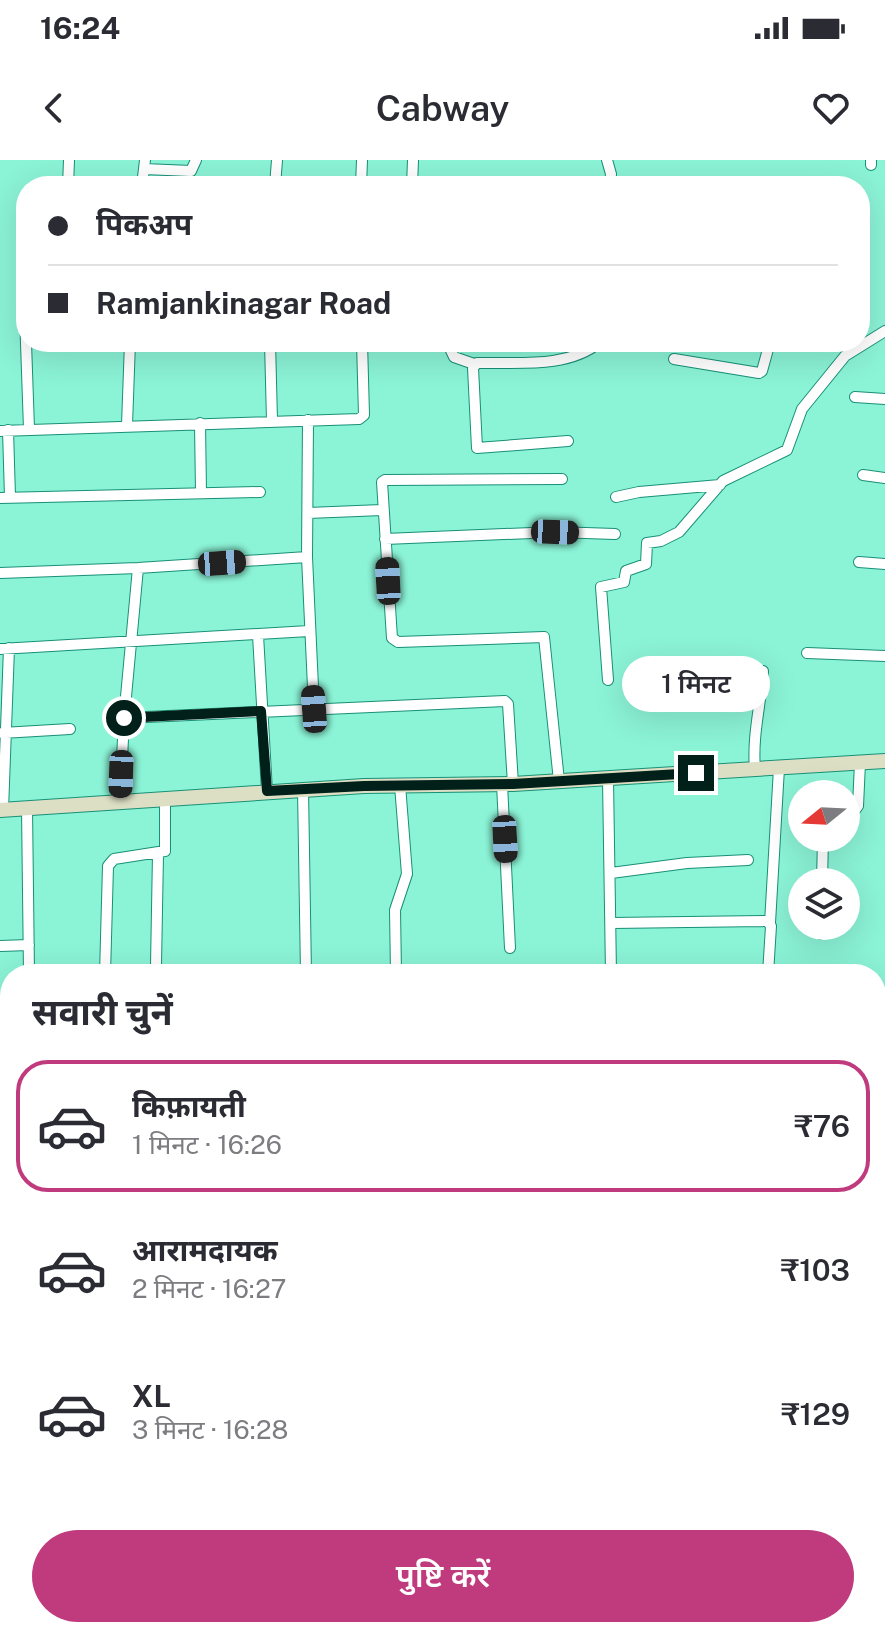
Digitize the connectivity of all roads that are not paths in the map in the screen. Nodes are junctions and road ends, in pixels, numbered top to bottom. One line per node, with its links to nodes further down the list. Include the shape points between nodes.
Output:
1 (196, 160): 2 (street, via 191,171)
2 (145, 164)
3 (26, 352): 19 (street)
4 (130, 352): 18 (street)
5 (270, 352): 16 (street)
6 (362, 352): 15 (street, via 363,418)
7 (452, 352): 12 (street)
8 (583, 352): 12 (street, via 563,360)
9 (767, 352): 11 (street, via 759,373)
10 (852, 352): 25 (street, via 802,409 787,450)
11 (674, 359)
12 (474, 364): 21 (street, via 477,448)
13 (855, 397): 14 (street)
14 (885, 399)
15 (308, 420): 16 (street); 31 (street)
16 (272, 421): 17 (street)
17 (200, 423): 18 (street); 27 (street)
18 (127, 425): 19 (street)
19 (29, 429): 20 (street)
20 (4, 430): 29 (street)
21 (568, 441)
22 (863, 475): 23 (street)
23 (885, 478)
24 (562, 479): 30 (street, via 385,480)
25 (720, 485): 28 (street); 46 (street, via 679,532 647,543 646,564 626,571 624,582 601,587)
26 (260, 492): 27 (street)
27 (201, 493): 29 (street)
28 (616, 497)
29 (5, 498)
30 (382, 510): 31 (street); 33 (street)
31 (308, 513): 34 (street)
32 (615, 534): 33 (street)
33 (385, 539): 58 (street, via 394,641 544,637)
34 (307, 557): 37 (street); 39 (street)
35 (859, 562): 36 (street)
36 (885, 564)
37 (138, 568): 38 (street); 41 (street)
38 (0, 573)
39 (309, 631): 40 (street); 47 (street)
40 (258, 635): 41 (street); 48 (street)
41 (132, 642): 42 (street); 49 (street)
42 (5, 649): 51 (street)
43 (807, 653): 44 (street)
44 (885, 656)
45 (763, 671): 55 (street)
46 (608, 680)
47 (314, 709): 48 (street); 59 (street, via 507,701)
48 (261, 711): 49 (street); 62 (street)
49 (124, 718): 64 (street)
50 (70, 729): 51 (street)
51 (3, 733): 66 (street)
52 (885, 761): 53 (street)
53 (860, 763): 54 (street); 57 (street)
54 (779, 768): 55 (street); 71 (street)
55 (755, 769): 56 (street)
56 (608, 779): 58 (street); 69 (street)
57 (859, 780)
58 (559, 781): 59 (street)
59 (508, 784): 60 (street); 74 (street)
60 (400, 785): 61 (street); 79 (street, via 407,874 395,910)
61 (303, 789): 62 (street); 78 (street)
62 (267, 791): 63 (street)
63 (165, 798): 64 (street); 67 (street, via 167,846)
64 (120, 801): 65 (street)
65 (27, 808): 66 (street); 72 (street)
66 (2, 810)
67 (158, 854): 76 (street, via 110,861); 77 (street)
68 (748, 860): 69 (street)
69 (611, 873): 70 (street)
70 (612, 923): 71 (street); 80 (street)
71 (770, 923): 81 (street)
72 (29, 945): 73 (street); 75 (street)
73 (0, 946)
74 (510, 948)
75 (29, 964)
76 (105, 964)
77 (156, 964)
78 (306, 964)
79 (396, 964)
80 (611, 964)
81 (768, 964)

